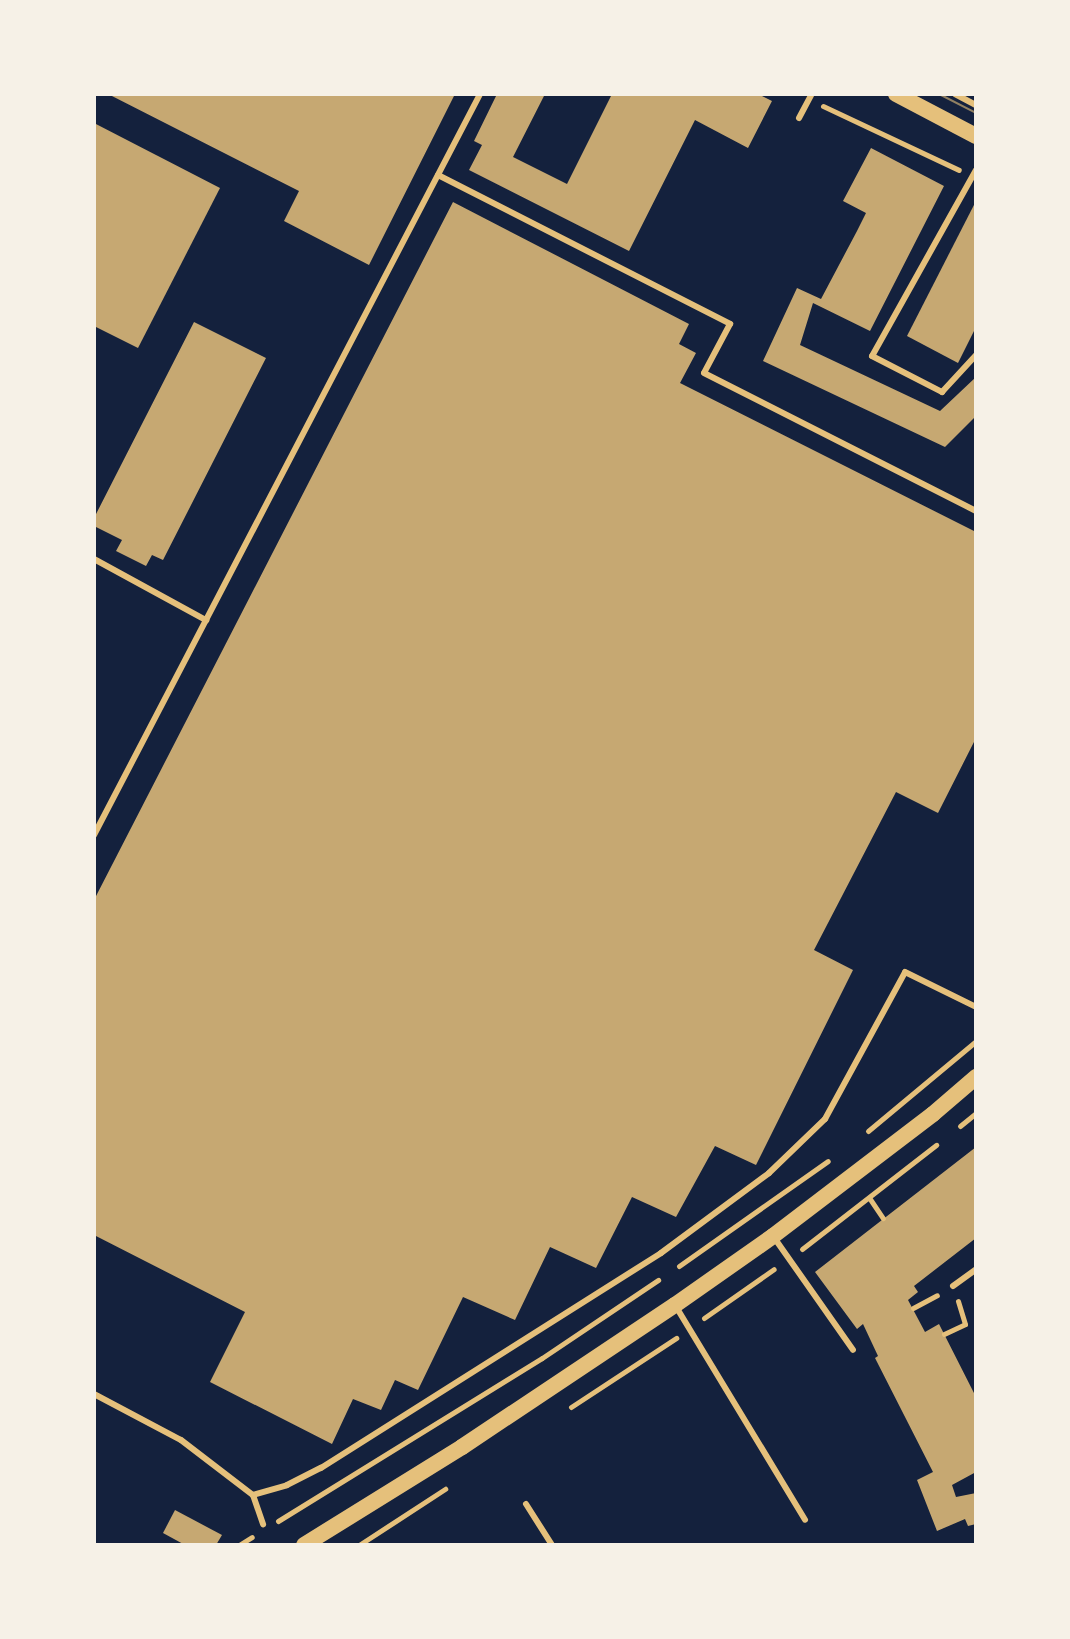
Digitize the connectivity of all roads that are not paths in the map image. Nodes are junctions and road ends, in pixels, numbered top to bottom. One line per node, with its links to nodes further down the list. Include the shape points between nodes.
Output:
1 (480, 94): 9 (lane)
2 (896, 94): 7 (main road)
3 (955, 94): 5 (lane)
4 (810, 96): 6 (lane)
5 (976, 105)
6 (799, 118)
7 (976, 136)
8 (974, 173): 10 (lane, via 872,356 942,392)
9 (438, 175): 11 (lane, via 730,324 704,373); 13 (lane)
10 (976, 355)
11 (976, 511)
12 (94, 559): 13 (lane)
13 (206, 620): 14 (lane)
14 (94, 835)
15 (976, 1007): 23 (lane, via 905,972 825,1119 769,1173 661,1253 321,1468)
16 (976, 1077): 17 (main road)
17 (773, 1236): 20 (main road); 21 (lane)
18 (976, 1269): 19 (lane)
19 (953, 1286)
20 (675, 1305): 25 (lane); 27 (main road)
21 (853, 1350)
22 (94, 1394): 23 (lane, via 181,1440)
23 (253, 1495): 26 (lane)
24 (526, 1504): 28 (lane)
25 (805, 1520)
26 (263, 1524)
27 (304, 1545)
28 (552, 1545)

